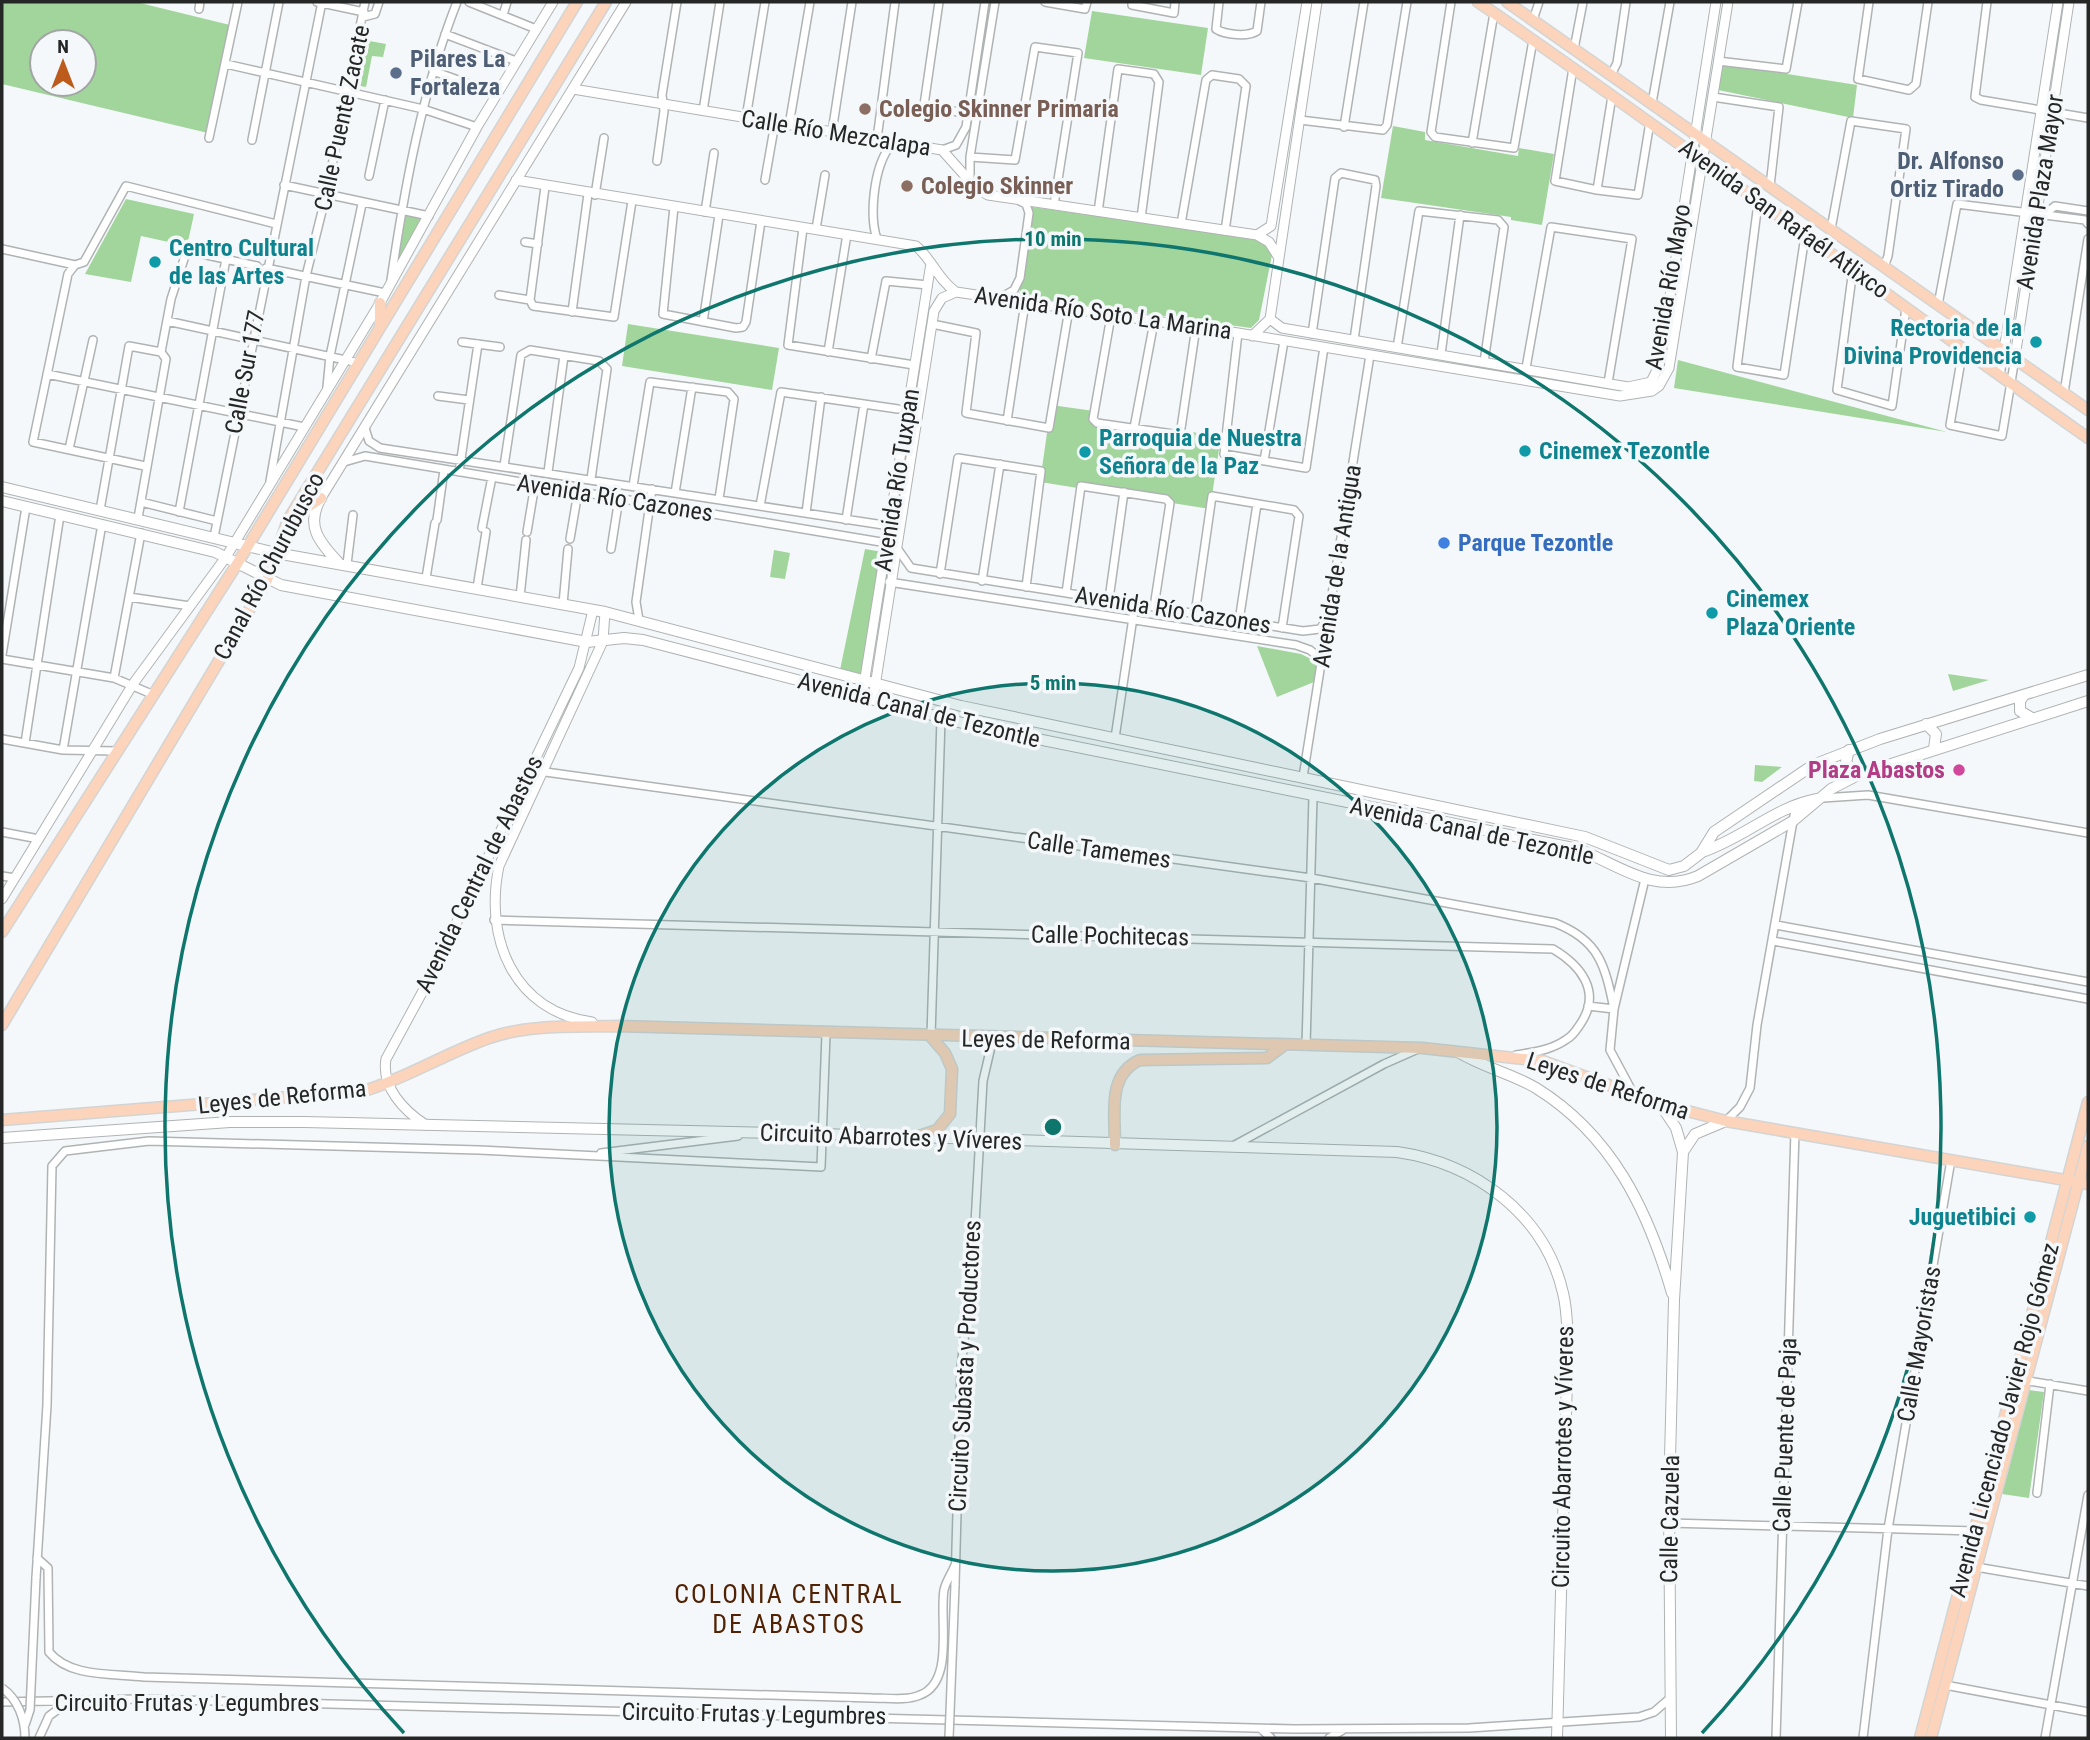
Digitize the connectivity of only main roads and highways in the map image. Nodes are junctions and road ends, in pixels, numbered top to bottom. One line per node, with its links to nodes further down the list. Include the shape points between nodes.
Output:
1 (577, 2): 6 (main road, Canal Río Churubusco)
2 (606, 2): 12 (main road, Canal Río Churubusco)
3 (1478, 2): 8 (main road, Avenida San Rafaél Atlixco)
4 (1507, 2): 7 (main road, Avenida San Rafaél Atlixco)
5 (385, 294): 6 (main road)
6 (379, 329): 13 (main road, Canal Río Churubusco)
7 (2088, 410)
8 (2088, 438)
9 (2, 487): 13 (main road, Avenida Canal de Tezontle)
10 (321, 498): 12 (main road); 15 (main road, via 314,514 315,533)
11 (2, 501): 16 (main road, Avenida Canal de Tezontle, via 141,533)
12 (288, 520): 14 (main road, Canal Río Churubusco)
13 (247, 546): 14 (main road, Avenida Canal de Tezontle); 16 (main road, Canal Río Churubusco)
14 (276, 553): 15 (main road, Avenida Canal de Tezontle); 17 (main road, Canal Río Churubusco)
15 (342, 563): 19 (main road, Avenida Canal de Tezontle, via 605,612)
16 (237, 564): 17 (main road, Avenida Canal de Tezontle); 30 (main road, Canal Río Churubusco)
17 (267, 580): 21 (main road, Avenida Canal de Tezontle, via 587,642 643,640); 31 (main road, Canal Río Churubusco)
18 (2088, 675): 20 (main road, Avenida Canal de Tezontle)
19 (890, 688): 21 (main road); 29 (main road, Avenida Canal de Tezontle, via 1586,837 1661,869 1677,869)
20 (2024, 695): 23 (main road, via 2020,711); 24 (main road, Avenida Canal de Tezontle)
21 (873, 700): 28 (main road, Avenida Canal de Tezontle, via 941,719 1578,849 1645,879 1670,884 1683,882 1793,821)
22 (2088, 701): 23 (main road, Avenida Canal de Tezontle)
23 (2032, 718): 25 (main road, Avenida Canal de Tezontle)
24 (1926, 724): 25 (main road, via 1936,734); 26 (main road, Avenida Canal de Tezontle)
25 (1934, 748): 27 (main road, Avenida Canal de Tezontle)
26 (1849, 750): 27 (main road, via 1846,762); 29 (main road, Avenida Canal de Tezontle, via 1813,765 1759,800 1714,832)
27 (1860, 774): 28 (main road, Avenida Canal de Tezontle)
28 (1818, 799): 29 (main road, Avenida Canal de Tezontle, via 1796,803 1726,845)
29 (1701, 853)
30 (2, 932)
31 (2, 1025)
32 (931, 1037): 33 (main road, Leyes de Reforma); 37 (main road, Leyes de Reforma, via 618,1026 514,1031 364,1091); 39 (main road, via 952,1069 950,1114 937,1130)
33 (1283, 1046): 34 (main road, Leyes de Reforma); 41 (main road, via 1267,1058 1140,1060 1127,1066 1116,1088)
34 (1457, 1051): 36 (main road, Leyes de Reforma, via 1543,1061); 45 (main road, Calle Cazuela, via 1483,1068 1535,1088 1605,1148 1651,1225)
35 (2088, 1102): 44 (main road, Avenida Licenciado Javier Rojo Gómez)
36 (1660, 1104): 38 (main road, Leyes de Reforma); 43 (main road, Calle Cazuela, via 1676,1128)
37 (2, 1120)
38 (1726, 1121): 43 (main road, via 1695,1134); 44 (main road, Leyes de Reforma)
39 (916, 1137): 40 (main road, Circuito Abarrotes y Víveres, via 230,1122); 41 (main road, Circuito Abarrotes y Víveres)
40 (2, 1138)
41 (1115, 1145): 46 (main road, Circuito Abarrotes y Víveres, via 1425,1156 1469,1174 1504,1197 1542,1243 1564,1296 1568,1341)
42 (2088, 1146): 44 (main road, Avenida Licenciado Javier Rojo Gómez)
43 (1683, 1152): 45 (main road, Calle Cazuela)
44 (2078, 1182): 48 (main road, Avenida Licenciado Javier Rojo Gómez, via 2014,1378); 49 (main road, Avenida Licenciado Javier Rojo Gómez)
45 (1674, 1300): 47 (main road, Calle Cazuela)
46 (1557, 1738)
47 (1671, 1738)
48 (1920, 1738)
49 (1931, 1738)

